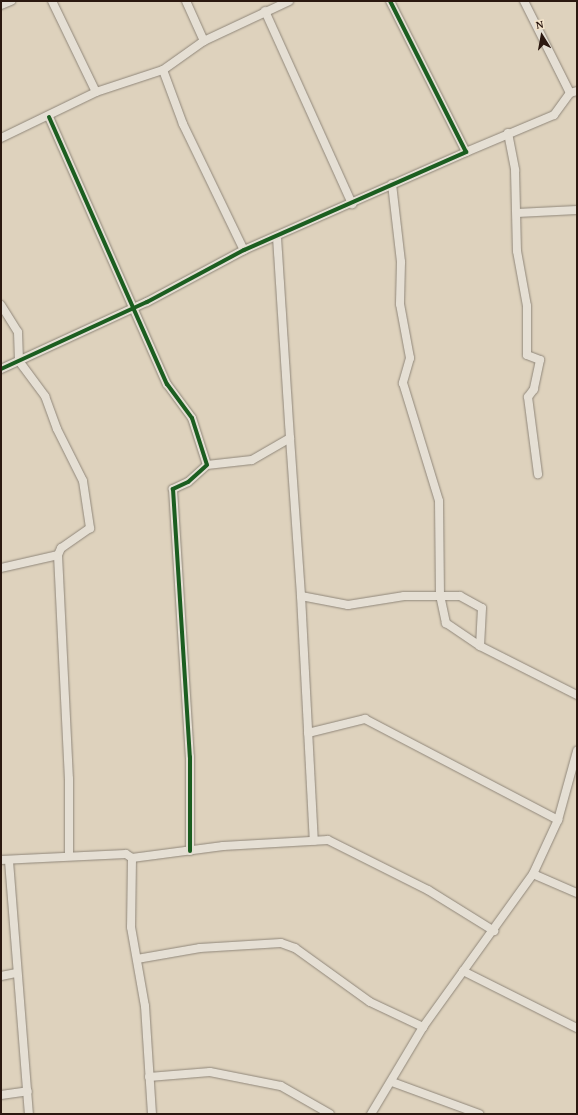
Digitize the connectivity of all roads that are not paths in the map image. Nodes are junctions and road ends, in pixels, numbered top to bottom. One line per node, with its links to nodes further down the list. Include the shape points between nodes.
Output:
1 (11, 1): 7 (street)
2 (52, 1): 11 (street)
3 (186, 1): 9 (street)
4 (289, 1): 8 (street)
5 (390, 1): 16 (street)
6 (524, 1): 12 (street)
7 (1, 5)
8 (265, 11): 9 (street); 18 (street)
9 (204, 41): 10 (street)
10 (163, 70): 11 (street); 22 (street, via 183,124)
11 (96, 92): 13 (street)
12 (574, 92): 14 (street, via 554,115)
13 (49, 117): 15 (street); 24 (street)
14 (508, 134): 16 (street); 20 (street)
15 (1, 138)
16 (466, 152): 17 (street)
17 (392, 184): 18 (street); 32 (street, via 401,262 400,304 410,358 403,383 438,501)
18 (352, 204): 21 (street)
19 (577, 210): 20 (street)
20 (516, 212): 29 (street, via 518,252 528,306 527,356 540,360 534,389 528,397)
21 (277, 238): 22 (street); 27 (street)
22 (244, 250): 24 (street)
23 (1, 304): 25 (street, via 18,332)
24 (136, 307): 25 (street); 28 (street, via 167,384 192,418)
25 (19, 362): 26 (street); 30 (street, via 45,396 57,429 83,481 90,528 61,548)
26 (1, 369)
27 (290, 438): 28 (street, via 252,460); 33 (street)
28 (207, 465): 41 (street, via 188,482 173,489 190,757)
29 (538, 474)
30 (58, 555): 31 (street); 42 (street, via 69,779)
31 (1, 568)
32 (440, 595): 33 (street, via 404,596 348,606); 34 (street, via 446,623); 34 (street, via 460,596 482,608)
33 (301, 596): 36 (street)
34 (480, 646): 35 (street)
35 (577, 695)
36 (308, 733): 39 (street, via 365,719); 40 (street)
37 (577, 751): 38 (street)
38 (576, 762): 39 (street)
39 (558, 820): 45 (street)
40 (314, 841): 41 (street); 47 (street, via 328,840 428,890)
41 (190, 850): 43 (street)
42 (69, 856): 43 (street, via 126,854); 44 (street)
43 (132, 858): 48 (street, via 131,927)
44 (5, 860): 50 (street)
45 (533, 874): 46 (street); 47 (street)
46 (577, 893)
47 (494, 931): 49 (street)
48 (137, 959): 52 (street, via 200,948 281,943 295,948 370,1002); 54 (street, via 145,1006)
49 (463, 971): 52 (street); 53 (street)
50 (17, 974): 51 (street); 56 (street)
51 (1, 976)
52 (423, 1027): 55 (street)
53 (577, 1028)
54 (149, 1077): 59 (street); 60 (street, via 210,1072 281,1086)
55 (392, 1082): 61 (street); 62 (street)
56 (28, 1091): 57 (street); 58 (street)
57 (1, 1095)
58 (29, 1114)
59 (152, 1114)
60 (330, 1114)
61 (371, 1114)
62 (479, 1114)

